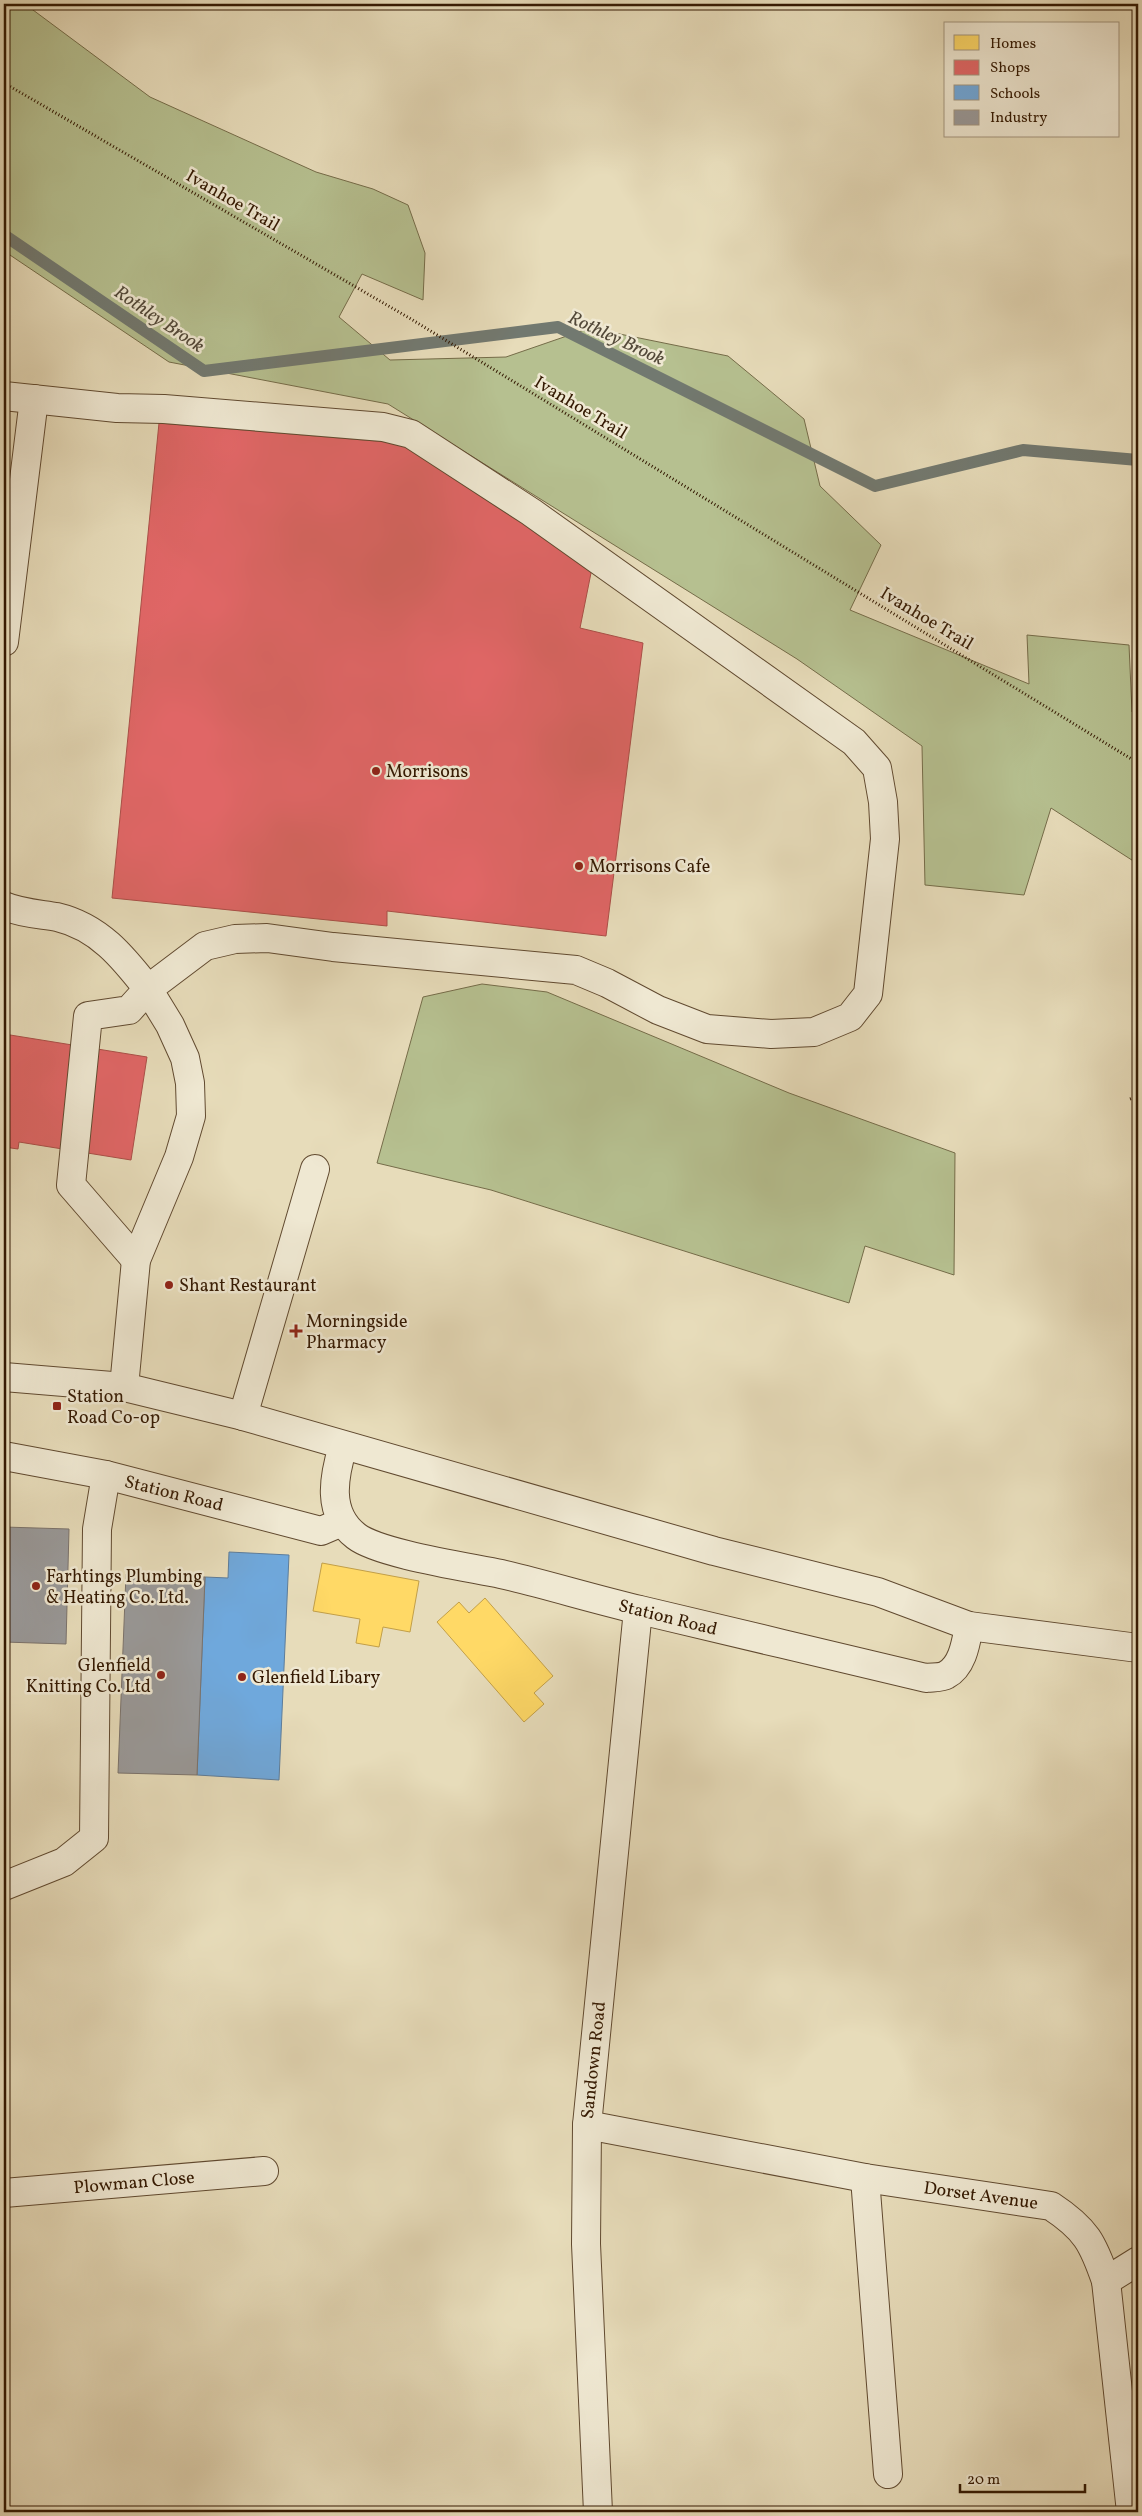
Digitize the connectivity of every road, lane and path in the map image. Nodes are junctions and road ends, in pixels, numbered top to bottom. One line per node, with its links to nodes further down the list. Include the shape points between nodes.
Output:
1 (4, 83): 5 (path, Ivanhoe Trail, via 411,319)
2 (4, 396): 3 (street)
3 (34, 399): 4 (street); 7 (street, via 383,427 411,434 531,512 790,695 854,742 877,768 885,839 868,994 850,1017 814,1032 771,1034 707,1028 658,1010 576,970 268,938 234,939 205,946)
4 (4, 642)
5 (1138, 763)
6 (11, 911): 7 (street, via 59,918 102,938 121,954)
7 (148, 990): 11 (street, via 170,1025 184,1058 190,1083 191,1116 179,1157); 11 (street, via 129,1010 88,1016 71,1185)
8 (1138, 1096): 9 (path)
9 (1130, 1099)
10 (316, 1169): 14 (street)
11 (136, 1260): 13 (street)
12 (4, 1377): 13 (street)
13 (124, 1387): 14 (street)
14 (243, 1416): 15 (street)
15 (343, 1446): 18 (street, via 334,1474 335,1501); 20 (street, via 714,1551 878,1592)
16 (4, 1456): 17 (street, Station Road)
17 (106, 1476): 18 (street, Station Road, via 321,1531); 22 (street, via 97,1528 94,1838 64,1862)
18 (342, 1522): 19 (street, Station Road, via 356,1537 384,1548)
19 (638, 1610): 20 (street, Station Road, via 926,1678 946,1675 958,1664); 23 (street, Sandown Road)
20 (969, 1626): 21 (street)
21 (1138, 1648)
22 (4, 1886)
23 (586, 2125): 25 (street, Dorset Avenue); 30 (street, Sandown Road, via 586,2244)
24 (264, 2171): 26 (street, Plowman Close)
25 (865, 2178): 28 (street, Dorset Avenue, via 1051,2206 1086,2233); 29 (street)
26 (4, 2193)
27 (1138, 2261): 28 (street)
28 (1106, 2281): 31 (street, Dorset Avenue)
29 (888, 2474)
30 (598, 2512)
31 (1131, 2512)

